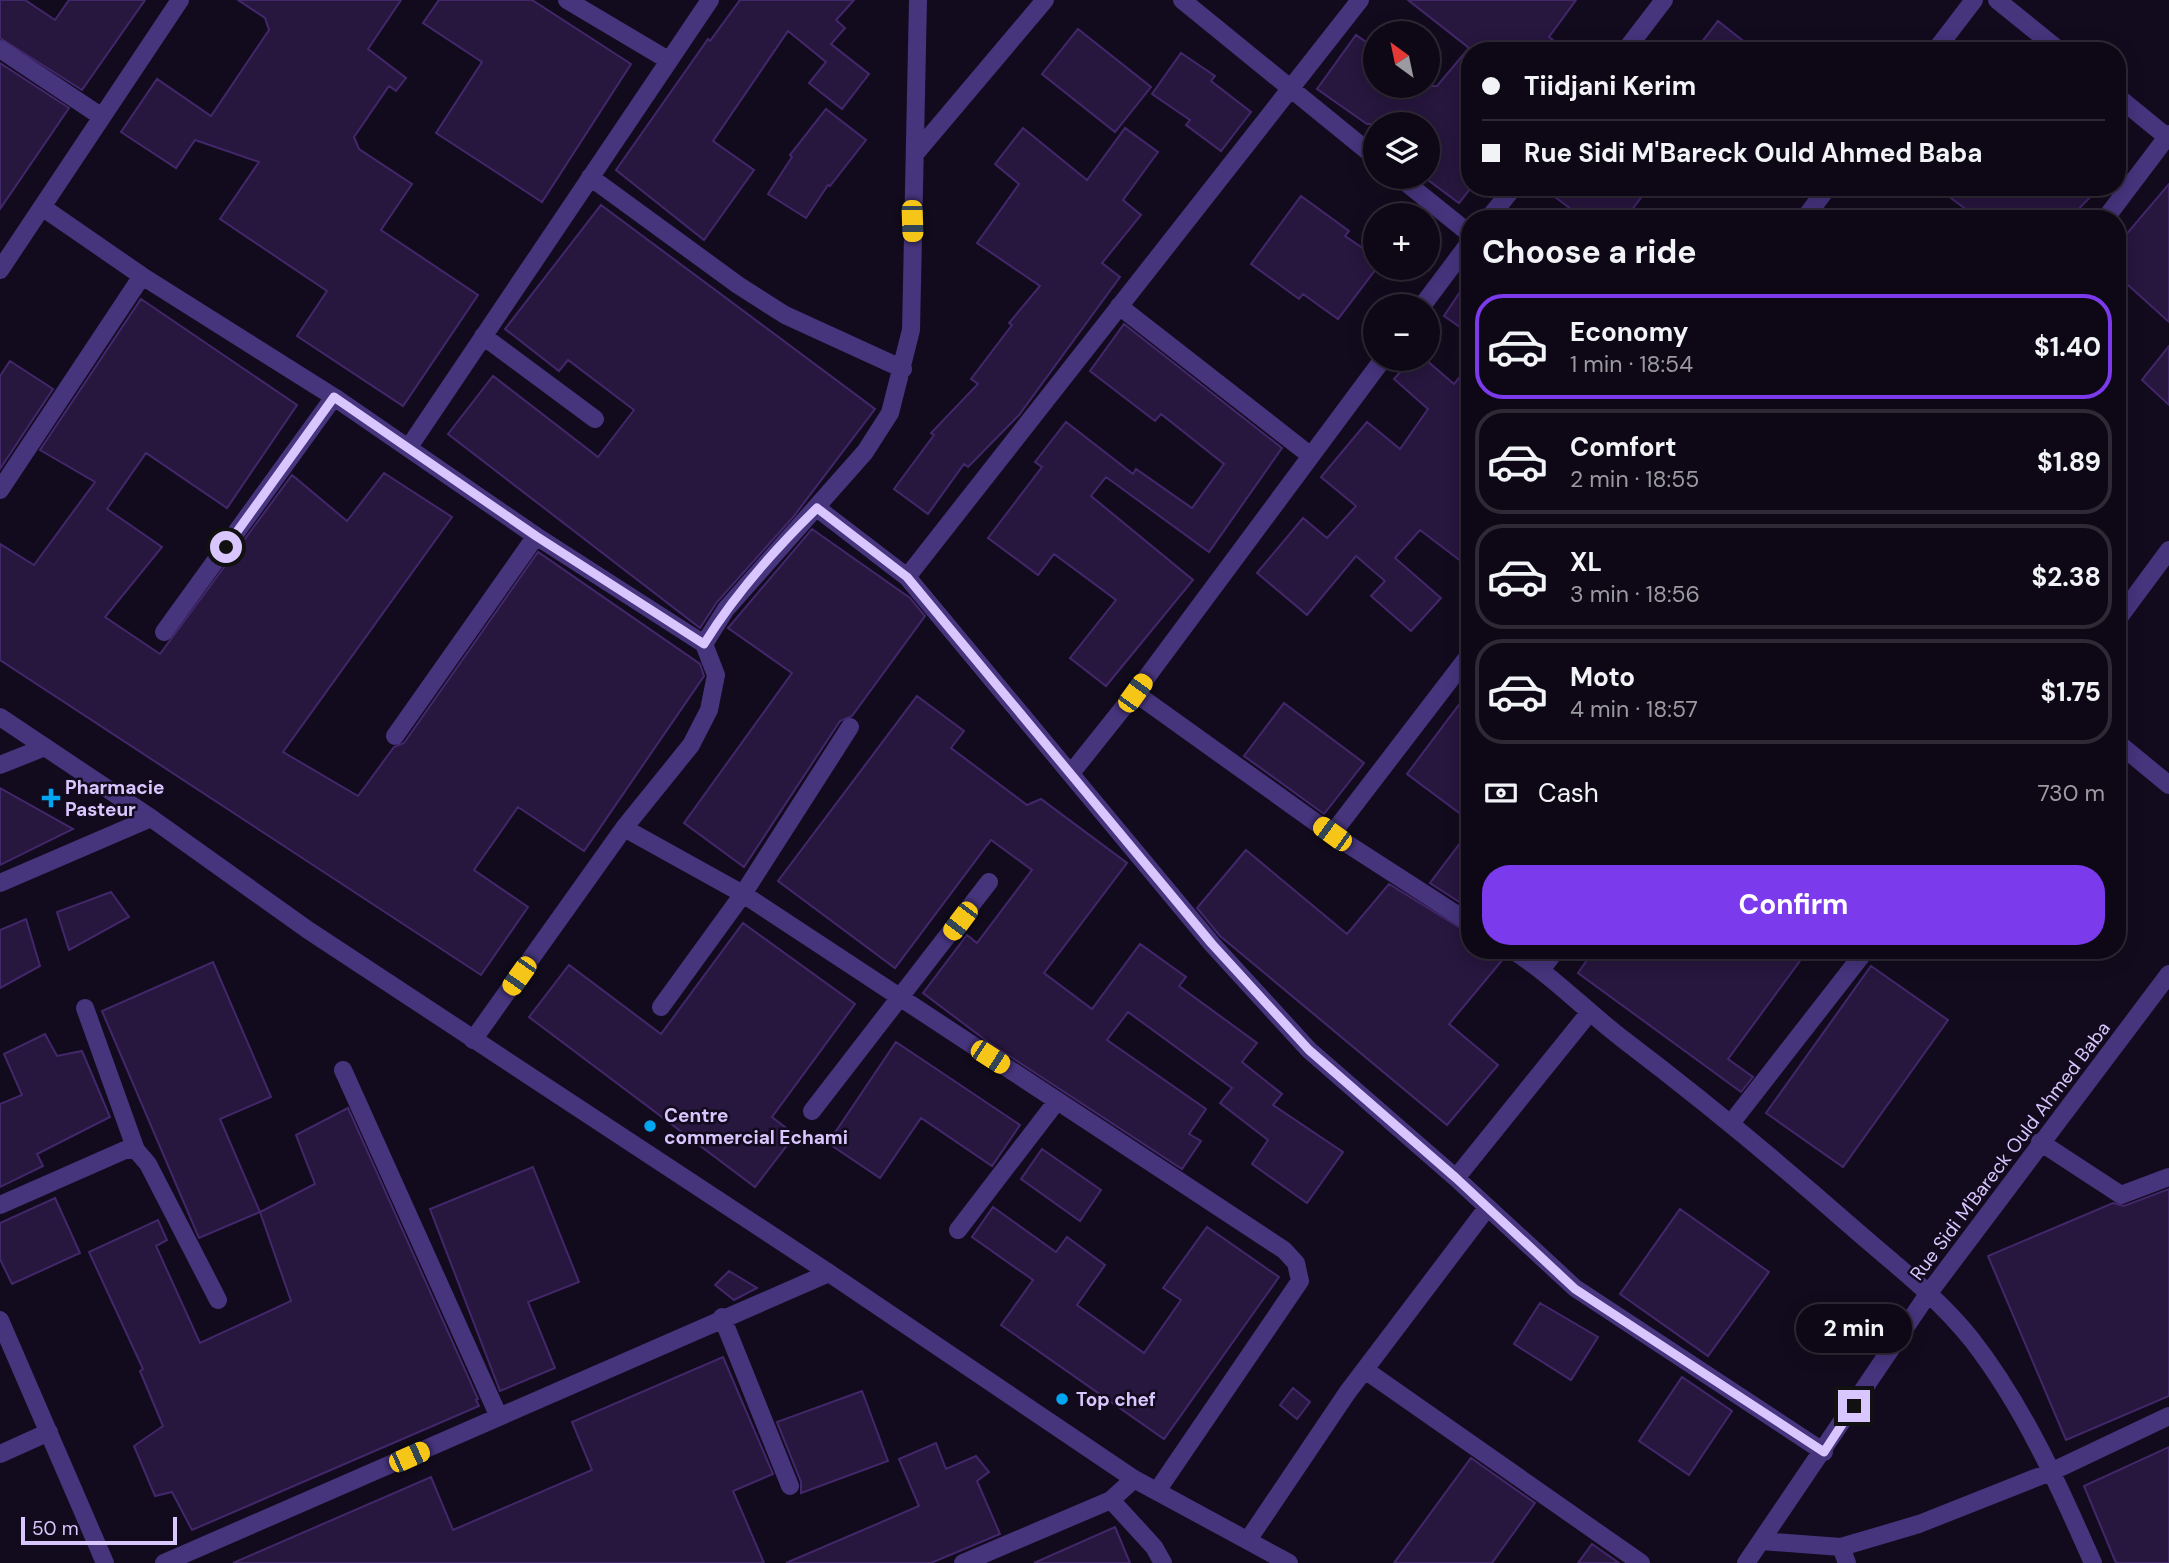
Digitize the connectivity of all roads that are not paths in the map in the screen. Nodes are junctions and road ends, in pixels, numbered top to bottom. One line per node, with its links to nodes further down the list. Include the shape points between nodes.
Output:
1 (180, 0): 18 (street)
2 (566, 0): 15 (street)
3 (710, 0): 15 (street)
4 (918, 0): 21 (street)
5 (1045, 0): 21 (street)
6 (1182, 0): 16 (street)
7 (1360, 0): 16 (street)
8 (1664, 0): 11 (street)
9 (1974, 0): 12 (street)
10 (1997, 0): 13 (street)
11 (1632, 42)
12 (1942, 42)
13 (2049, 42)
14 (0, 48): 18 (street)
15 (668, 60): 22 (street)
16 (1292, 90): 20 (street); 35 (street)
17 (2126, 103): 19 (street)
18 (102, 117): 27 (street)
19 (2168, 136): 24 (street)
20 (1363, 147)
21 (915, 154): 37 (street, via 911,330)
22 (590, 177): 36 (street); 37 (street, via 785,315)
23 (1414, 189): 30 (street)
24 (2126, 191)
25 (1507, 196): 28 (street)
26 (2122, 196): 29 (street)
27 (42, 207): 32 (street); 33 (street)
28 (1496, 210)
29 (2112, 210)
30 (1461, 227)
31 (1461, 254): 34 (street)
32 (0, 270)
33 (142, 276): 39 (street); 43 (street)
34 (1431, 294)
35 (1119, 306): 42 (street); 47 (street)
36 (483, 336): 40 (street); 41 (street)
37 (903, 369): 44 (street, via 890,413 878,433)
38 (1374, 371): 42 (street)
39 (334, 397): 41 (street); 49 (street)
40 (595, 419)
41 (409, 447): 45 (street)
42 (1311, 456): 52 (street)
43 (0, 490)
44 (817, 508): 47 (street); 50 (street, via 726,608)
45 (536, 536): 50 (street); 55 (street)
46 (2169, 550): 48 (street)
47 (907, 577): 59 (street)
48 (2126, 608)
49 (164, 632)
50 (704, 644): 62 (street, via 716,676 709,710 691,745)
51 (1461, 665): 63 (street)
52 (1135, 693): 59 (street); 63 (street)
53 (0, 717): 56 (street)
54 (850, 727): 66 (street)
55 (395, 736)
56 (45, 747): 58 (street); 61 (street)
57 (2126, 750): 60 (street)
58 (0, 765)
59 (1072, 772): 85 (street, via 1212,944 1309,1050)
60 (2169, 785)
61 (151, 818): 65 (street); 77 (street)
62 (624, 828): 66 (street); 77 (street)
63 (1332, 834): 67 (street)
64 (989, 882): 73 (street)
65 (0, 883)
66 (743, 894): 73 (street); 75 (street)
67 (1461, 917)
68 (1527, 959): 71 (street)
69 (1549, 959): 71 (street)
70 (1859, 959): 81 (street)
71 (1542, 969): 76 (street)
72 (2169, 974): 82 (street, Rue Sidi M'Bareck Ould Ahmed Baba)
73 (901, 999): 79 (street); 80 (street)
74 (85, 1007): 83 (street)
75 (661, 1007)
76 (1589, 1013): 81 (street); 85 (street)
77 (473, 1040): 89 (street)
78 (343, 1070): 96 (street)
79 (1057, 1101): 88 (street); 103 (street, via 1284,1250 1296,1263 1300,1281)
80 (812, 1111)
81 (1732, 1122): 90 (street)
82 (2040, 1142): 84 (street, via 2121,1195); 90 (street, Rue Sidi M'Bareck Ould Ahmed Baba)
83 (136, 1150): 86 (street, via 125,1150); 91 (street, via 148,1164)
84 (2169, 1177)
85 (1456, 1178): 87 (street)
86 (0, 1205)
87 (1487, 1208): 94 (street); 98 (street, via 1575,1289)
88 (958, 1230)
89 (829, 1273): 92 (street); 101 (street)
90 (1928, 1294): 98 (street, Rue Sidi M'Bareck Ould Ahmed Baba); 100 (street, via 1971,1340)
91 (218, 1300)
92 (722, 1317): 96 (street); 102 (street)
93 (0, 1321): 97 (street)
94 (1365, 1370): 105 (street); 113 (street)
95 (2169, 1416): 100 (street)
96 (499, 1417): 109 (street)
97 (49, 1432): 99 (street); 108 (street)
98 (1824, 1452): 106 (street, Rue Sidi M'Bareck Ould Ahmed Baba)
99 (0, 1454)
100 (2053, 1471): 107 (street); 115 (street)
101 (1134, 1479): 103 (street); 104 (street)
102 (790, 1486)
103 (1157, 1491): 105 (street)
104 (1111, 1500): 110 (street); 111 (street)
105 (1248, 1540): 112 (street)
106 (1761, 1541): 107 (street); 114 (street, Rue Sidi M'Bareck Ould Ahmed Baba)
107 (1844, 1555)
108 (105, 1563)
109 (164, 1563)
110 (963, 1563)
111 (1163, 1563)
112 (1289, 1563)
113 (1641, 1563)
114 (1746, 1563)
115 (2093, 1563)

